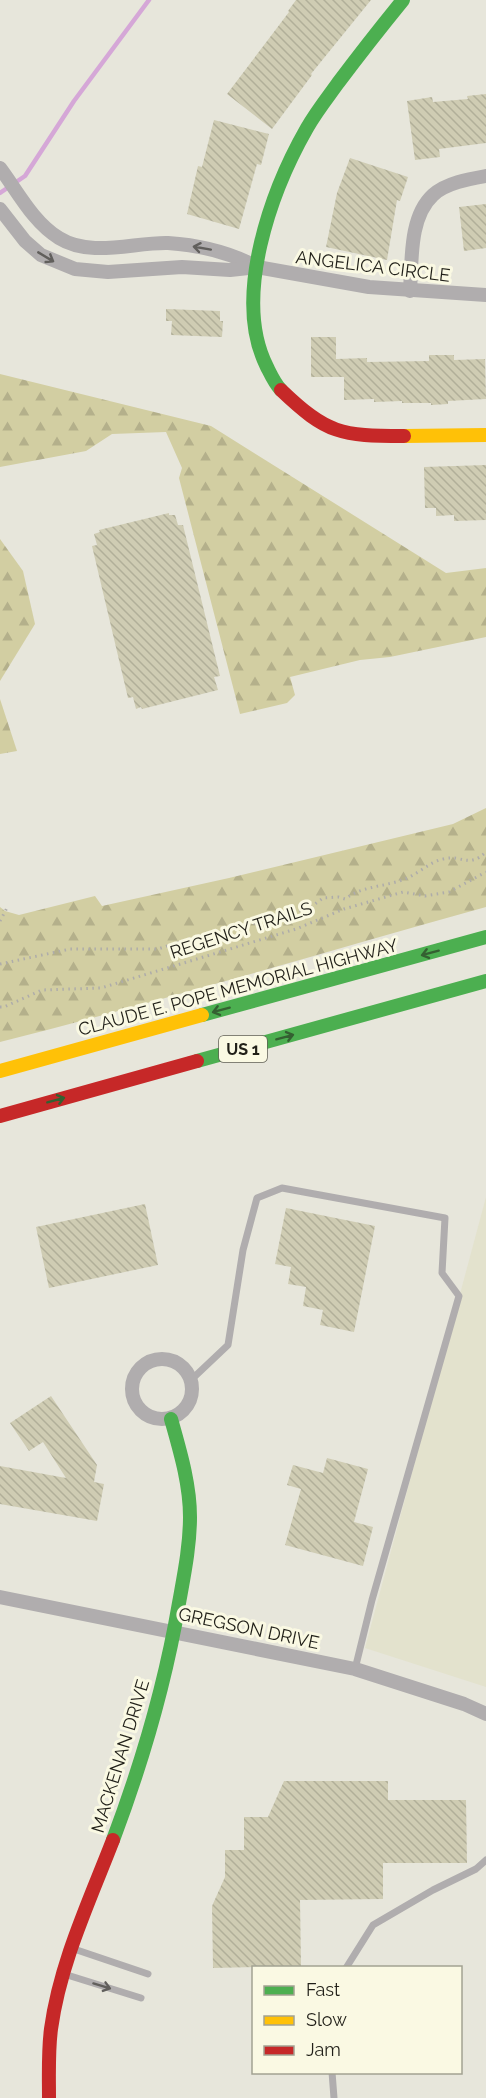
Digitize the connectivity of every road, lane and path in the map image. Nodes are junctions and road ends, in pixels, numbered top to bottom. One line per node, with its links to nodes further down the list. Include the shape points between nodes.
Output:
1 (403, 0): 5 (main road, via 306,129 268,219)
2 (0, 168): 5 (street, ANGELICA CIRCLE, one-way to 2, via 234,255 167,243 78,246 60,239 26,207)
3 (486, 176): 6 (street, via 452,185 434,194 425,205 415,234)
4 (3, 212): 5 (street, ANGELICA CIRCLE, one-way to 5, via 41,255 75,269 108,272)
5 (257, 267): 6 (street, ANGELICA CIRCLE); 8 (main road, via 253,320 256,339 266,368 283,395 300,409 325,426 356,436)
6 (410, 291): 7 (street, ANGELICA CIRCLE)
7 (486, 295)
8 (486, 435)
9 (486, 852): 14 (path, REGENCY TRAILS, via 478,860 442,859 404,880 357,891 345,899 323,898 311,907 284,916 158,949 70,949)
10 (486, 872): 16 (path, REGENCY TRAILS, via 449,892 425,896 402,892 344,909 296,929 101,988 42,990)
11 (8, 906): 12 (path)
12 (0, 921)
13 (486, 937): 17 (main road, CLAUDE E. POPE MEMORIAL HIGHWAY / US 1, one-way to 17)
14 (0, 964)
15 (486, 981): 18 (main road, US 1, one-way to 15)
16 (0, 1007)
17 (0, 1071)
18 (0, 1116)
19 (191, 1380): 20 (street, via 193,1390 187,1408); 20 (street, via 172,1360 153,1360 136,1373 132,1393 141,1412 160,1420); 23 (lane, via 228,1345 243,1250 257,1198 282,1188 445,1218 442,1273 459,1296)
20 (171, 1419): 22 (main road, MACKENAN DRIVE, via 184,1467 190,1516)
21 (0, 1597): 22 (street, GREGSON DRIVE)
22 (175, 1631): 23 (street, GREGSON DRIVE); 26 (main road, MACKENAN DRIVE, via 129,1798)
23 (356, 1669): 24 (street, GREGSON DRIVE)
24 (486, 1714)
25 (486, 1860): 27 (lane, via 373,1925)
26 (70, 1947): 28 (main road, MACKENAN DRIVE); 29 (lane)
27 (347, 1966)
28 (62, 1973): 30 (lane, one-way to 30); 32 (main road, MACKENAN DRIVE, via 51,2029)
29 (148, 1974)
30 (141, 1998)
31 (332, 2074): 33 (lane)
32 (49, 2098)
33 (334, 2098)

